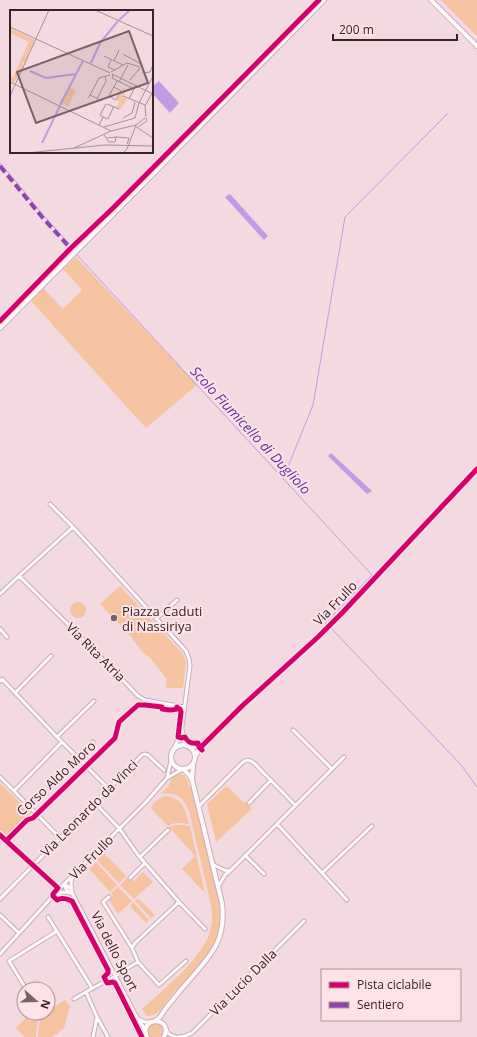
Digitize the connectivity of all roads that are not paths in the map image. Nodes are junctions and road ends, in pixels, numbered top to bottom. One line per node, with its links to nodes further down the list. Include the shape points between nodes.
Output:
1 (324, 0): 4 (street)
2 (431, 0): 3 (street)
3 (477, 46)
4 (0, 328)
5 (477, 469): 24 (street, Via Frullo, via 346,609)
6 (50, 504): 7 (street)
7 (73, 527): 8 (street); 11 (street)
8 (19, 576): 9 (street); 18 (street, Via Rita Atria, via 138,696 149,701)
9 (0, 594)
10 (177, 600): 11 (street)
11 (156, 619): 18 (street, via 186,651 190,659)
12 (0, 629): 13 (street)
13 (7, 637)
14 (51, 656): 16 (street)
15 (1, 679): 16 (street)
16 (15, 693): 21 (street)
17 (94, 701): 21 (street)
18 (184, 707): 19 (street)
19 (182, 726): 25 (street, via 183,738); 26 (street)
20 (293, 730): 32 (street)
21 (57, 737): 22 (street)
22 (62, 742): 29 (street); 40 (street)
23 (93, 742): 29 (street)
24 (202, 745): 25 (street); 27 (street, Via Frullo)
25 (188, 746): 26 (street, via 179,745); 27 (street, via 193,750)
26 (174, 748): 30 (street, via 170,755)
27 (195, 757): 31 (street)
28 (344, 757): 32 (street)
29 (78, 758): 39 (street)
30 (171, 761): 34 (street); 36 (street)
31 (193, 764): 34 (street); 37 (street)
32 (332, 769): 43 (street)
33 (164, 770): 39 (street, Via Leonardo da Vinci, via 144,754)
34 (182, 770): 36 (street); 37 (street)
35 (0, 777): 40 (street)
36 (167, 778): 47 (street, Via Frullo)
37 (192, 780): 44 (street)
38 (271, 780): 42 (street); 43 (street); 44 (street, via 254,763 245,760)
39 (109, 789): 41 (street, Via Leonardo da Vinci)
40 (14, 791): 49 (street)
41 (95, 803): 47 (street); 49 (street, Via Leonardo da Vinci)
42 (249, 803)
43 (295, 805): 45 (street)
44 (198, 807): 53 (street)
45 (277, 824): 50 (street); 56 (street)
46 (372, 826): 56 (street)
47 (119, 828): 51 (street); 57 (street, Via Frullo)
48 (168, 830): 51 (street)
49 (60, 838): 67 (street, Via Leonardo da Vinci)
50 (245, 855): 55 (street); 58 (street)
51 (140, 857): 52 (street)
52 (145, 863): 61 (street); 69 (street)
53 (212, 864): 54 (street); 59 (street)
54 (224, 870): 55 (street); 59 (street)
55 (229, 871): 60 (street)
56 (322, 873): 68 (street)
57 (74, 874): 62 (street, Via Frullo); 64 (street)
58 (264, 874)
59 (215, 875): 60 (street); 63 (street)
60 (225, 875): 63 (street)
61 (130, 878)
62 (64, 884): 64 (street, Via dello Sport); 65 (street, Via Frullo)
63 (218, 887): 85 (street, via 223,914 218,941 210,956)
64 (71, 892): 65 (street); 80 (street, Via dello Sport)
65 (55, 894): 75 (street, Via Frullo)
66 (109, 897): 76 (street, via 103,902)
67 (0, 899)
68 (347, 900)
69 (179, 902): 73 (street); 76 (street)
70 (0, 915): 75 (street)
71 (48, 917): 74 (street)
72 (304, 921): 96 (street, Via Lucio Dalla, via 192,1033)
73 (205, 929)
74 (57, 931): 81 (street, via 9,961); 82 (street)
75 (19, 933): 77 (street, Via Frullo)
76 (132, 948): 79 (street)
77 (0, 954)
78 (186, 961): 79 (street, via 159,985)
79 (138, 962): 80 (street)
80 (115, 976): 82 (street); 87 (street, Via dello Sport)
81 (21, 981)
82 (92, 988): 83 (street)
83 (86, 992): 84 (street); 86 (street)
84 (74, 999)
85 (165, 1009): 88 (street, via 160,1017); 89 (street)
86 (97, 1017): 92 (street); 93 (street)
87 (138, 1019): 88 (street, via 145,1022); 91 (street, Via dello Sport)
88 (153, 1021): 89 (street); 91 (street, via 146,1026)
89 (163, 1024): 90 (street)
90 (166, 1030): 94 (street); 95 (street)
91 (146, 1035)
92 (93, 1037)
93 (108, 1037)
94 (164, 1037)
95 (175, 1037)
96 (178, 1037)

